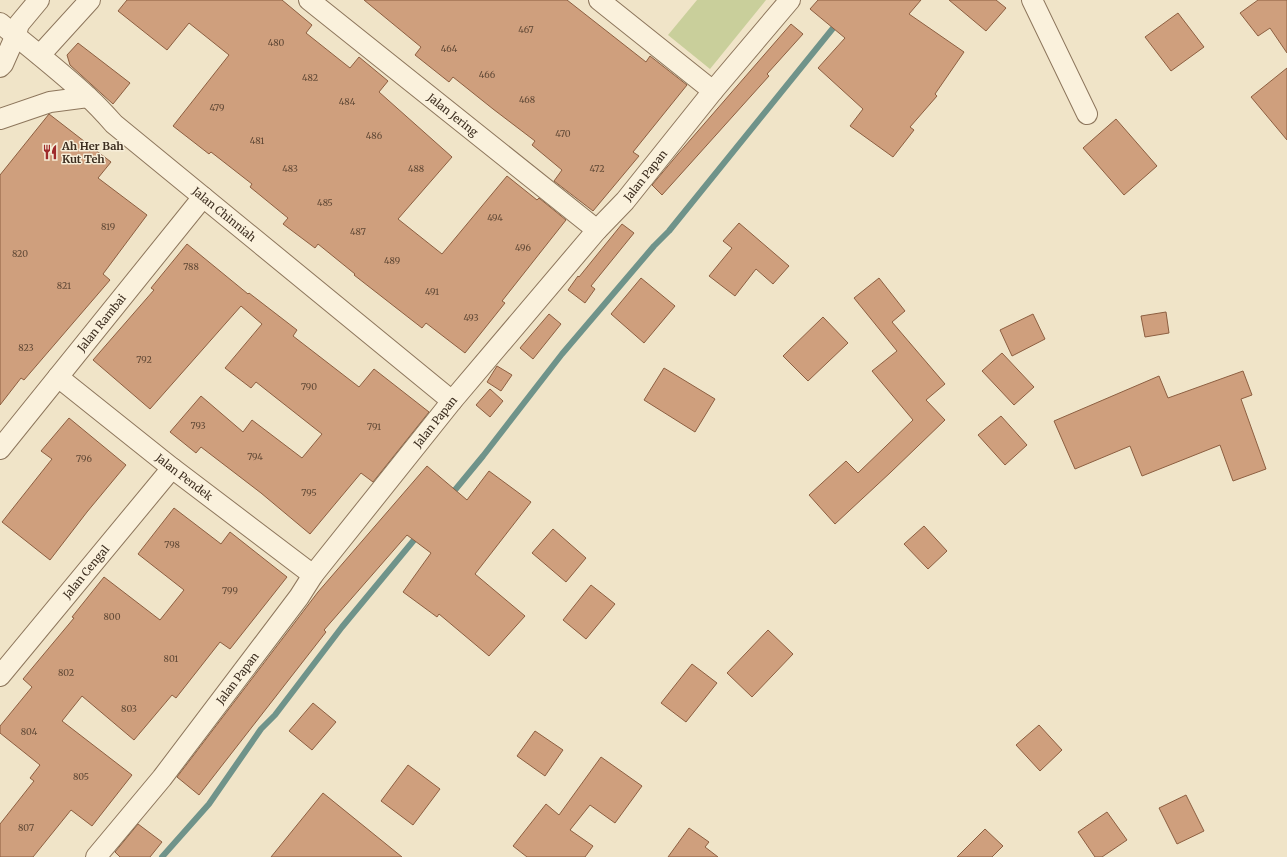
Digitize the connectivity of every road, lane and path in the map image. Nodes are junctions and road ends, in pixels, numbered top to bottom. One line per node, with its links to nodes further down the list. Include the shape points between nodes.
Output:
1 (39, 0): 7 (street)
2 (90, 0): 8 (street)
3 (309, 0): 15 (street, Jalan Jering)
4 (599, 0): 10 (street)
5 (790, 0): 10 (street, Jalan Papan)
6 (1032, 0): 12 (street)
7 (8, 29): 8 (street, Jalan Chinniah); 9 (street, via 4,64)
8 (40, 55): 11 (street, Jalan Chinniah)
9 (0, 67)
10 (713, 91): 15 (street, Jalan Papan, via 624,201)
11 (88, 97): 13 (street, via 50,102); 14 (street, Jalan Chinniah, via 114,124)
12 (1087, 114)
13 (0, 119)
14 (203, 197): 16 (street, Jalan Rambai); 17 (street, Jalan Chinniah)
15 (597, 230): 17 (street, Jalan Papan)
16 (58, 377): 18 (street, Jalan Rambai); 19 (street, Jalan Pendek)
17 (452, 401): 20 (street, Jalan Papan)
18 (0, 449)
19 (172, 468): 20 (street, Jalan Pendek); 21 (street, Jalan Cengal)
20 (313, 575): 22 (street, Jalan Papan, via 167,772)
21 (0, 676)
22 (96, 857)

